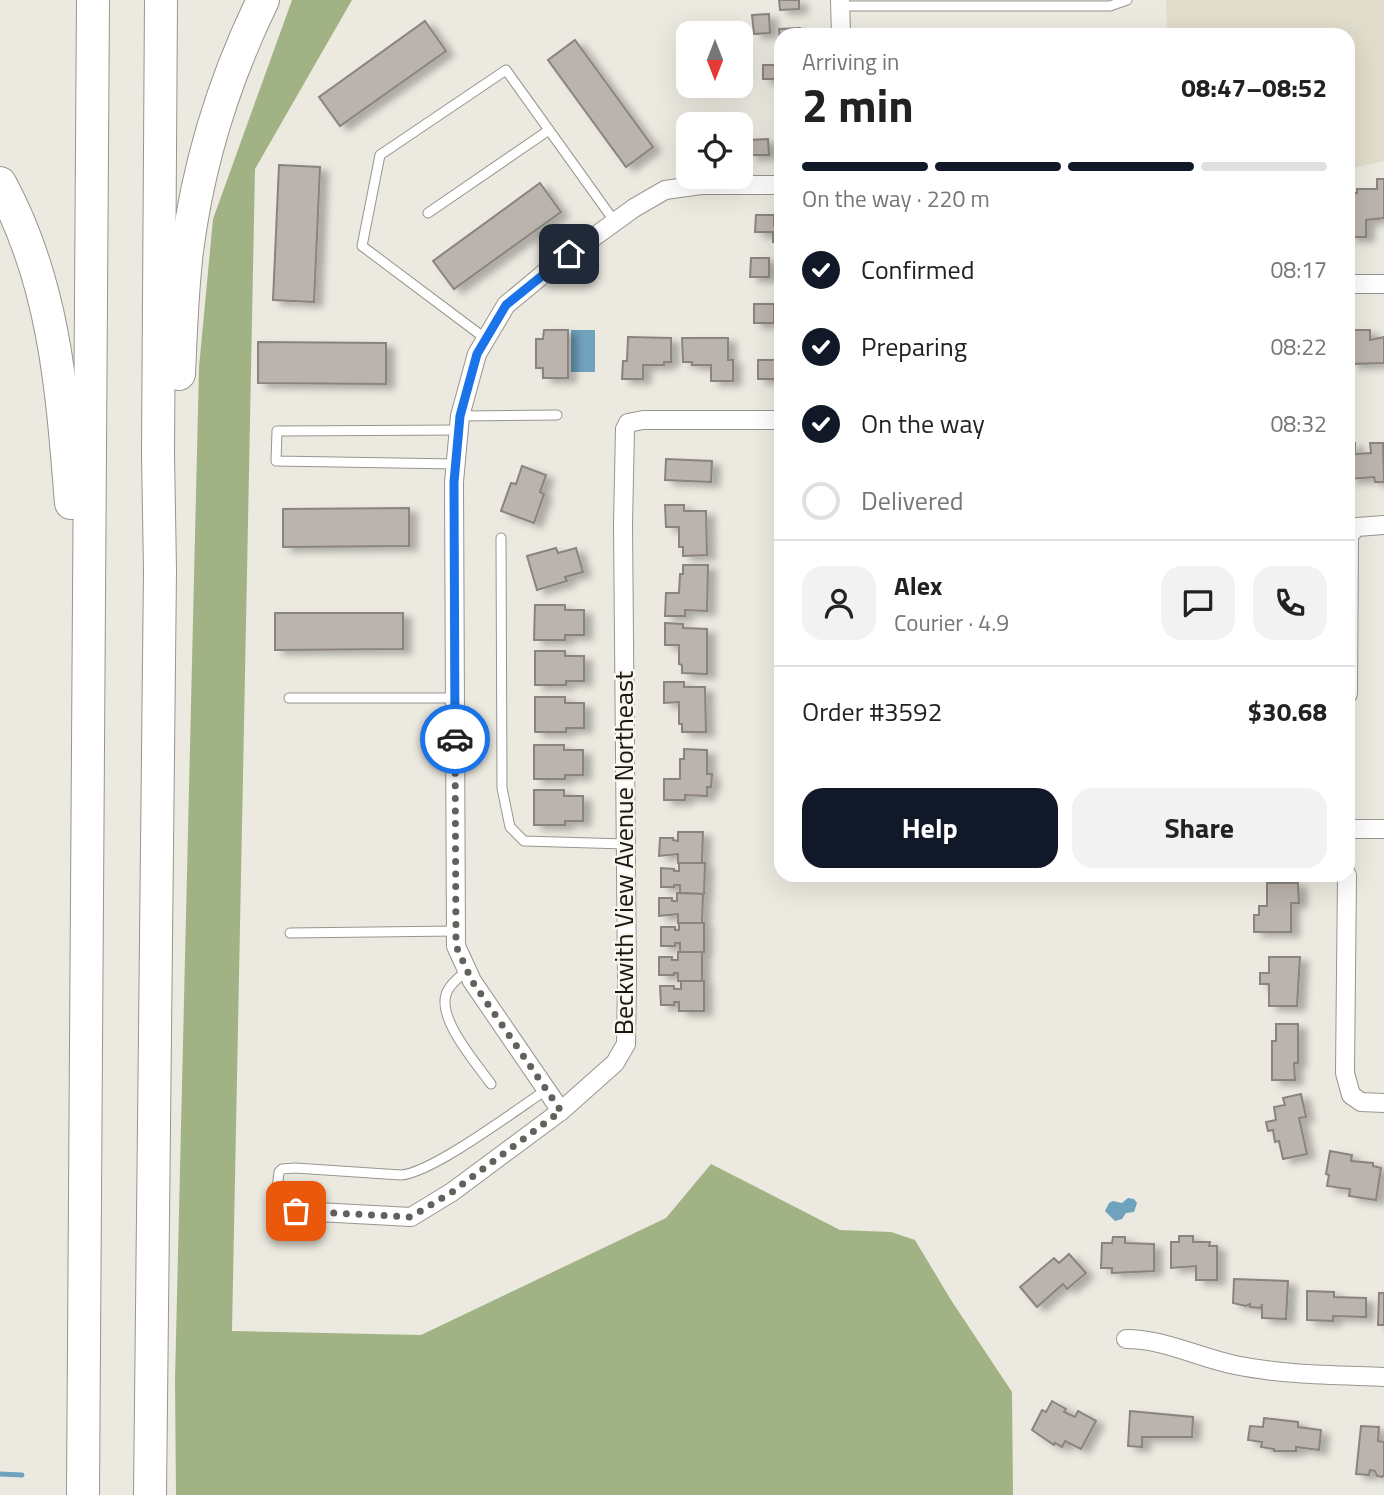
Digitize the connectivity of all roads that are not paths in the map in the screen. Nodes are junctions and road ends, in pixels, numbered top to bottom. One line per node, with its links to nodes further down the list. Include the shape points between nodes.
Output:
1 (93, 0): 26 (highway)
2 (161, 0): 23 (highway)
3 (263, 0): 23 (highway, via 215,124 190,230 172,486)
4 (1127, 0): 6 (lane, via 1110,6)
5 (840, 3): 6 (lane); 7 (street)
6 (1086, 3)
7 (841, 28)
8 (549, 130): 11 (lane); 12 (lane); 15 (lane, via 506,70 380,156 362,246)
9 (0, 183): 26 (highway, via 29,244 61,378)
10 (774, 185): 12 (street, via 665,190)
11 (428, 213)
12 (615, 222): 15 (street, via 506,305)
13 (1355, 284): 14 (street)
14 (1384, 284)
15 (486, 339): 18 (street, via 477,354)
16 (557, 415): 18 (lane)
17 (774, 420): 29 (street, Beckwith View Avenue Northeast, via 628,423 623,438)
18 (460, 424): 19 (street); 19 (lane, via 277,431 276,461)
19 (456, 464): 25 (street)
20 (1376, 526): 21 (street)
21 (1355, 529)
22 (501, 538): 29 (lane, via 502,788 510,827 524,841)
23 (160, 570): 42 (highway)
24 (289, 698): 25 (lane)
25 (455, 698): 31 (street)
26 (88, 711): 41 (highway)
27 (1355, 829): 28 (street)
28 (1384, 829)
29 (625, 844): 37 (street, Beckwith View Avenue Northeast, via 626,1044 615,1063)
30 (1347, 882): 36 (street, via 1345,1073 1351,1095 1361,1102)
31 (456, 931): 32 (lane); 33 (street, via 456,946)
32 (290, 933)
33 (467, 970): 34 (lane, via 447,991 445,1011); 35 (street)
34 (491, 1084)
35 (546, 1090): 37 (street); 38 (lane, via 414,1173 282,1169 276,1197)
36 (1384, 1103)
37 (561, 1111): 38 (street, Beckwith View Avenue Northeast, via 411,1217)
38 (280, 1210)
39 (1126, 1339): 40 (street, via 1161,1342 1209,1360 1246,1367)
40 (1384, 1377)
41 (83, 1495)
42 (150, 1495)

